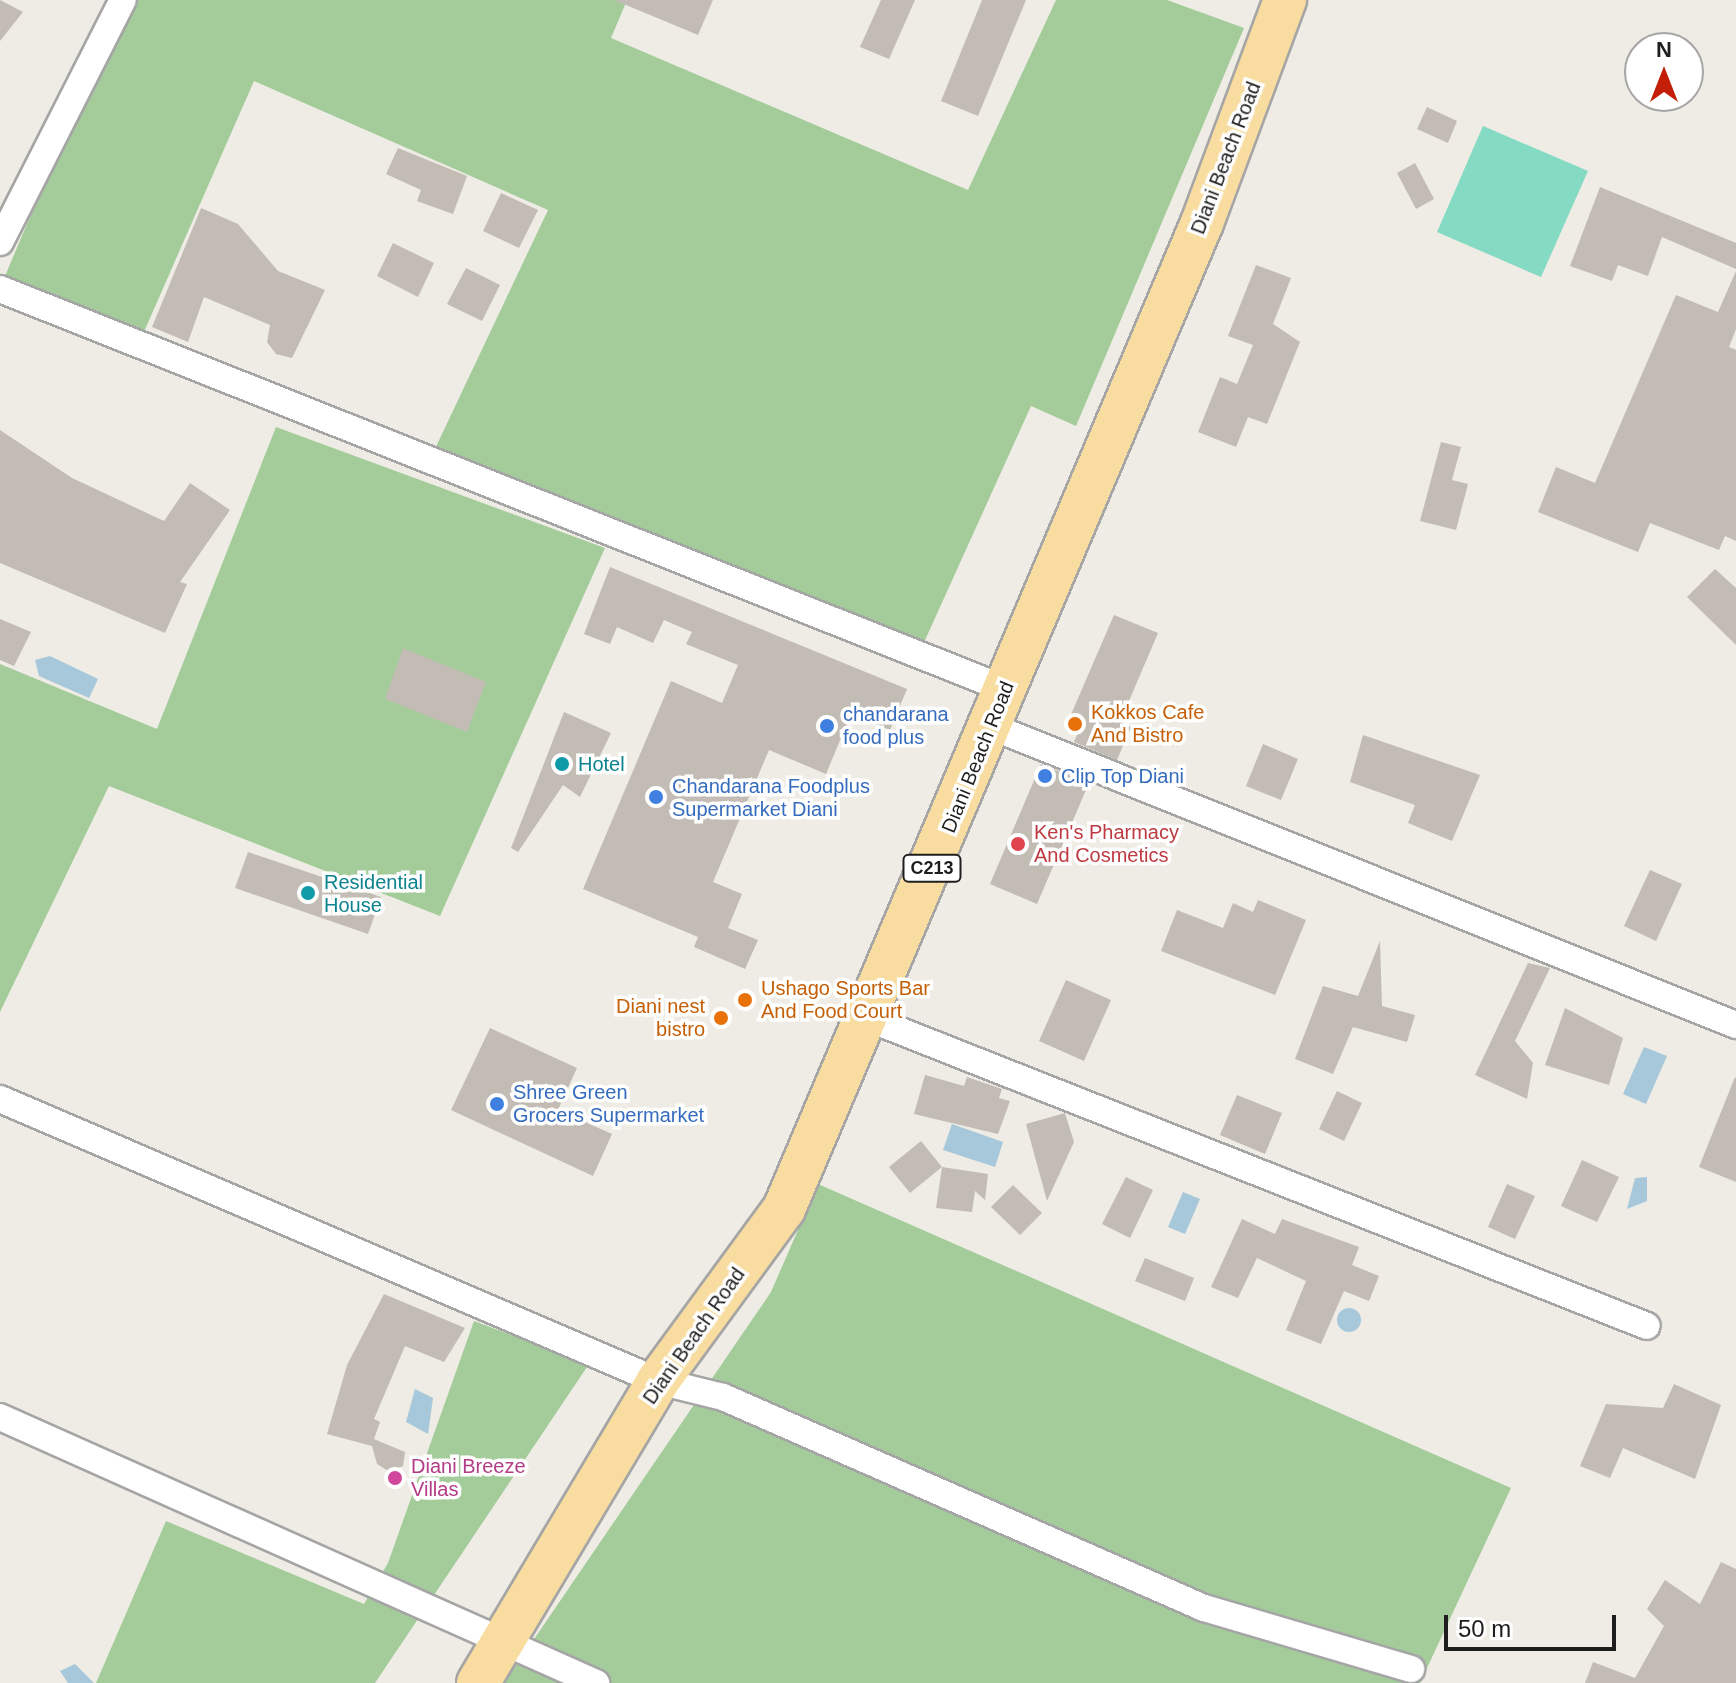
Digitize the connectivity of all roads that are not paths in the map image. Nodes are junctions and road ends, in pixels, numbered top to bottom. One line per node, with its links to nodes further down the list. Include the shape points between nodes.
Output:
1 (123, 0): 3 (street)
2 (1285, 0): 5 (main road, Diani Beach Road / C213, via 1202,223)
3 (0, 242)
4 (0, 289): 5 (street)
5 (998, 708): 6 (main road, Diani Beach Road / C213); 7 (street)
6 (870, 1019): 9 (street); 10 (main road, Diani Beach Road / C213, via 784,1209)
7 (1736, 1025)
8 (0, 1099): 10 (street)
9 (1647, 1326)
10 (658, 1381): 12 (main road, Diani Beach Road / C213); 13 (street, via 723,1397 1204,1608)
11 (0, 1417): 12 (street)
12 (506, 1641): 14 (main road, Diani Beach Road / C213); 15 (street)
13 (1411, 1669)
14 (478, 1683)
15 (596, 1683)

